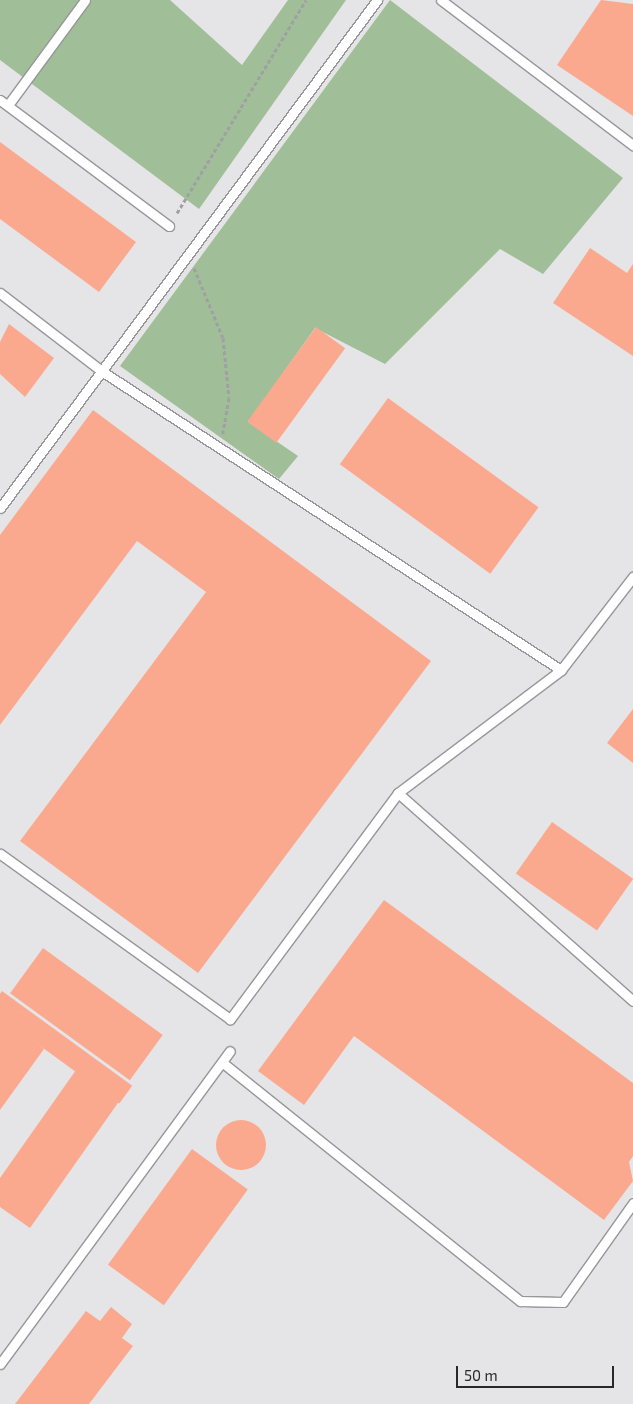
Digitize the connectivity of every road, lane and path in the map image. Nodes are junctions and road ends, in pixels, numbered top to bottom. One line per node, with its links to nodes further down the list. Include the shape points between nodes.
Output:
1 (85, 0): 5 (lane)
2 (306, 0): 7 (path)
3 (377, 0): 8 (lane)
4 (441, 0): 6 (lane)
5 (4, 103): 7 (lane)
6 (633, 145)
7 (169, 226)
8 (187, 258): 10 (lane); 11 (path, via 201,278 223,338 229,398)
9 (0, 293): 10 (lane)
10 (103, 372): 11 (lane); 12 (lane)
11 (220, 448): 14 (lane)
12 (0, 508)
13 (633, 577): 14 (lane)
14 (561, 670): 15 (lane)
15 (398, 793): 16 (lane, via 230,1020); 17 (lane)
16 (0, 854)
17 (633, 1001)
18 (230, 1051): 19 (lane)
19 (223, 1063): 20 (lane, via 520,1301 564,1302); 21 (lane)
20 (633, 1203)
21 (0, 1364)

